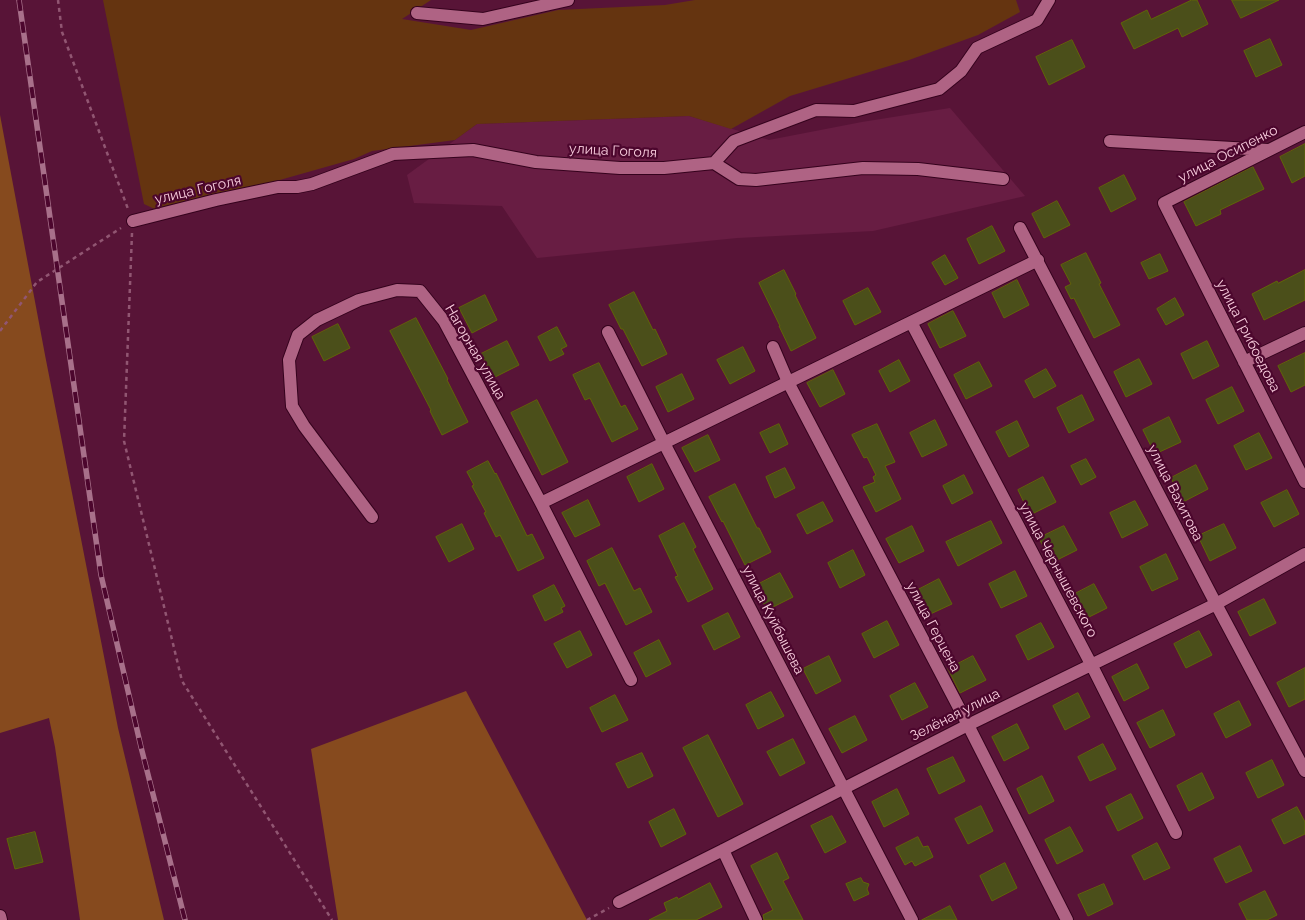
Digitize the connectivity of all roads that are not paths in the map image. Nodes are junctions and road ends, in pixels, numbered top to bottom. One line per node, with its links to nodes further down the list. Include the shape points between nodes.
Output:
1 (566, 0): 3 (street, via 482,19)
2 (1049, 0): 7 (street, via 1037,20 977,48 961,71 939,89 854,111 816,110 734,140)
3 (417, 13)
4 (1305, 132): 6 (street, улица Осипенко)
5 (1110, 140): 6 (street)
6 (1268, 150): 9 (street, улица Осипенко)
7 (714, 162): 8 (street, via 739,179 756,180 863,168 918,169); 10 (street, улица Гоголя, via 664,168 620,168 536,162 473,150 393,154 312,184 278,187)
8 (1003, 179)
9 (1164, 203): 17 (street, улица Грибоедова)
10 (133, 221)
11 (1020, 228): 12 (street, улица Вахитова)
12 (1038, 260): 13 (street); 24 (street, улица Вахитова)
13 (911, 322): 18 (street); 25 (street, улица Чернышевского)
14 (608, 332): 19 (street, улица Куйбышева)
15 (1305, 333): 17 (street)
16 (773, 347): 18 (street, улица Герцена)
17 (1244, 362): 20 (street, улица Грибоедова)
18 (788, 382): 19 (street); 27 (street, улица Герцена)
19 (664, 443): 21 (street); 29 (street, улица Куйбышева)
20 (1305, 482)
21 (541, 503): 22 (street, Нагорная улица, via 444,321 420,291 397,290 360,300 317,320 298,335 289,360 292,406); 26 (street, Нагорная улица)
22 (372, 517)
23 (1305, 554): 24 (street, Зелёная улица)
24 (1216, 604): 25 (street, Зелёная улица); 28 (street, улица Вахитова)
25 (1091, 664): 27 (street, Зелёная улица); 30 (street, улица Чернышевского)
26 (631, 680)
27 (968, 725): 29 (street, Зелёная улица); 37 (street, улица Герцена)
28 (1305, 771)
29 (844, 788): 31 (street, Зелёная улица); 36 (street, улица Куйбышева)
30 (1176, 833)
31 (723, 850): 32 (street, Зелёная улица); 35 (street)
32 (619, 902)
33 (0, 916): 34 (street)
34 (1, 920)
35 (756, 920)
36 (912, 920)
37 (1067, 920)

